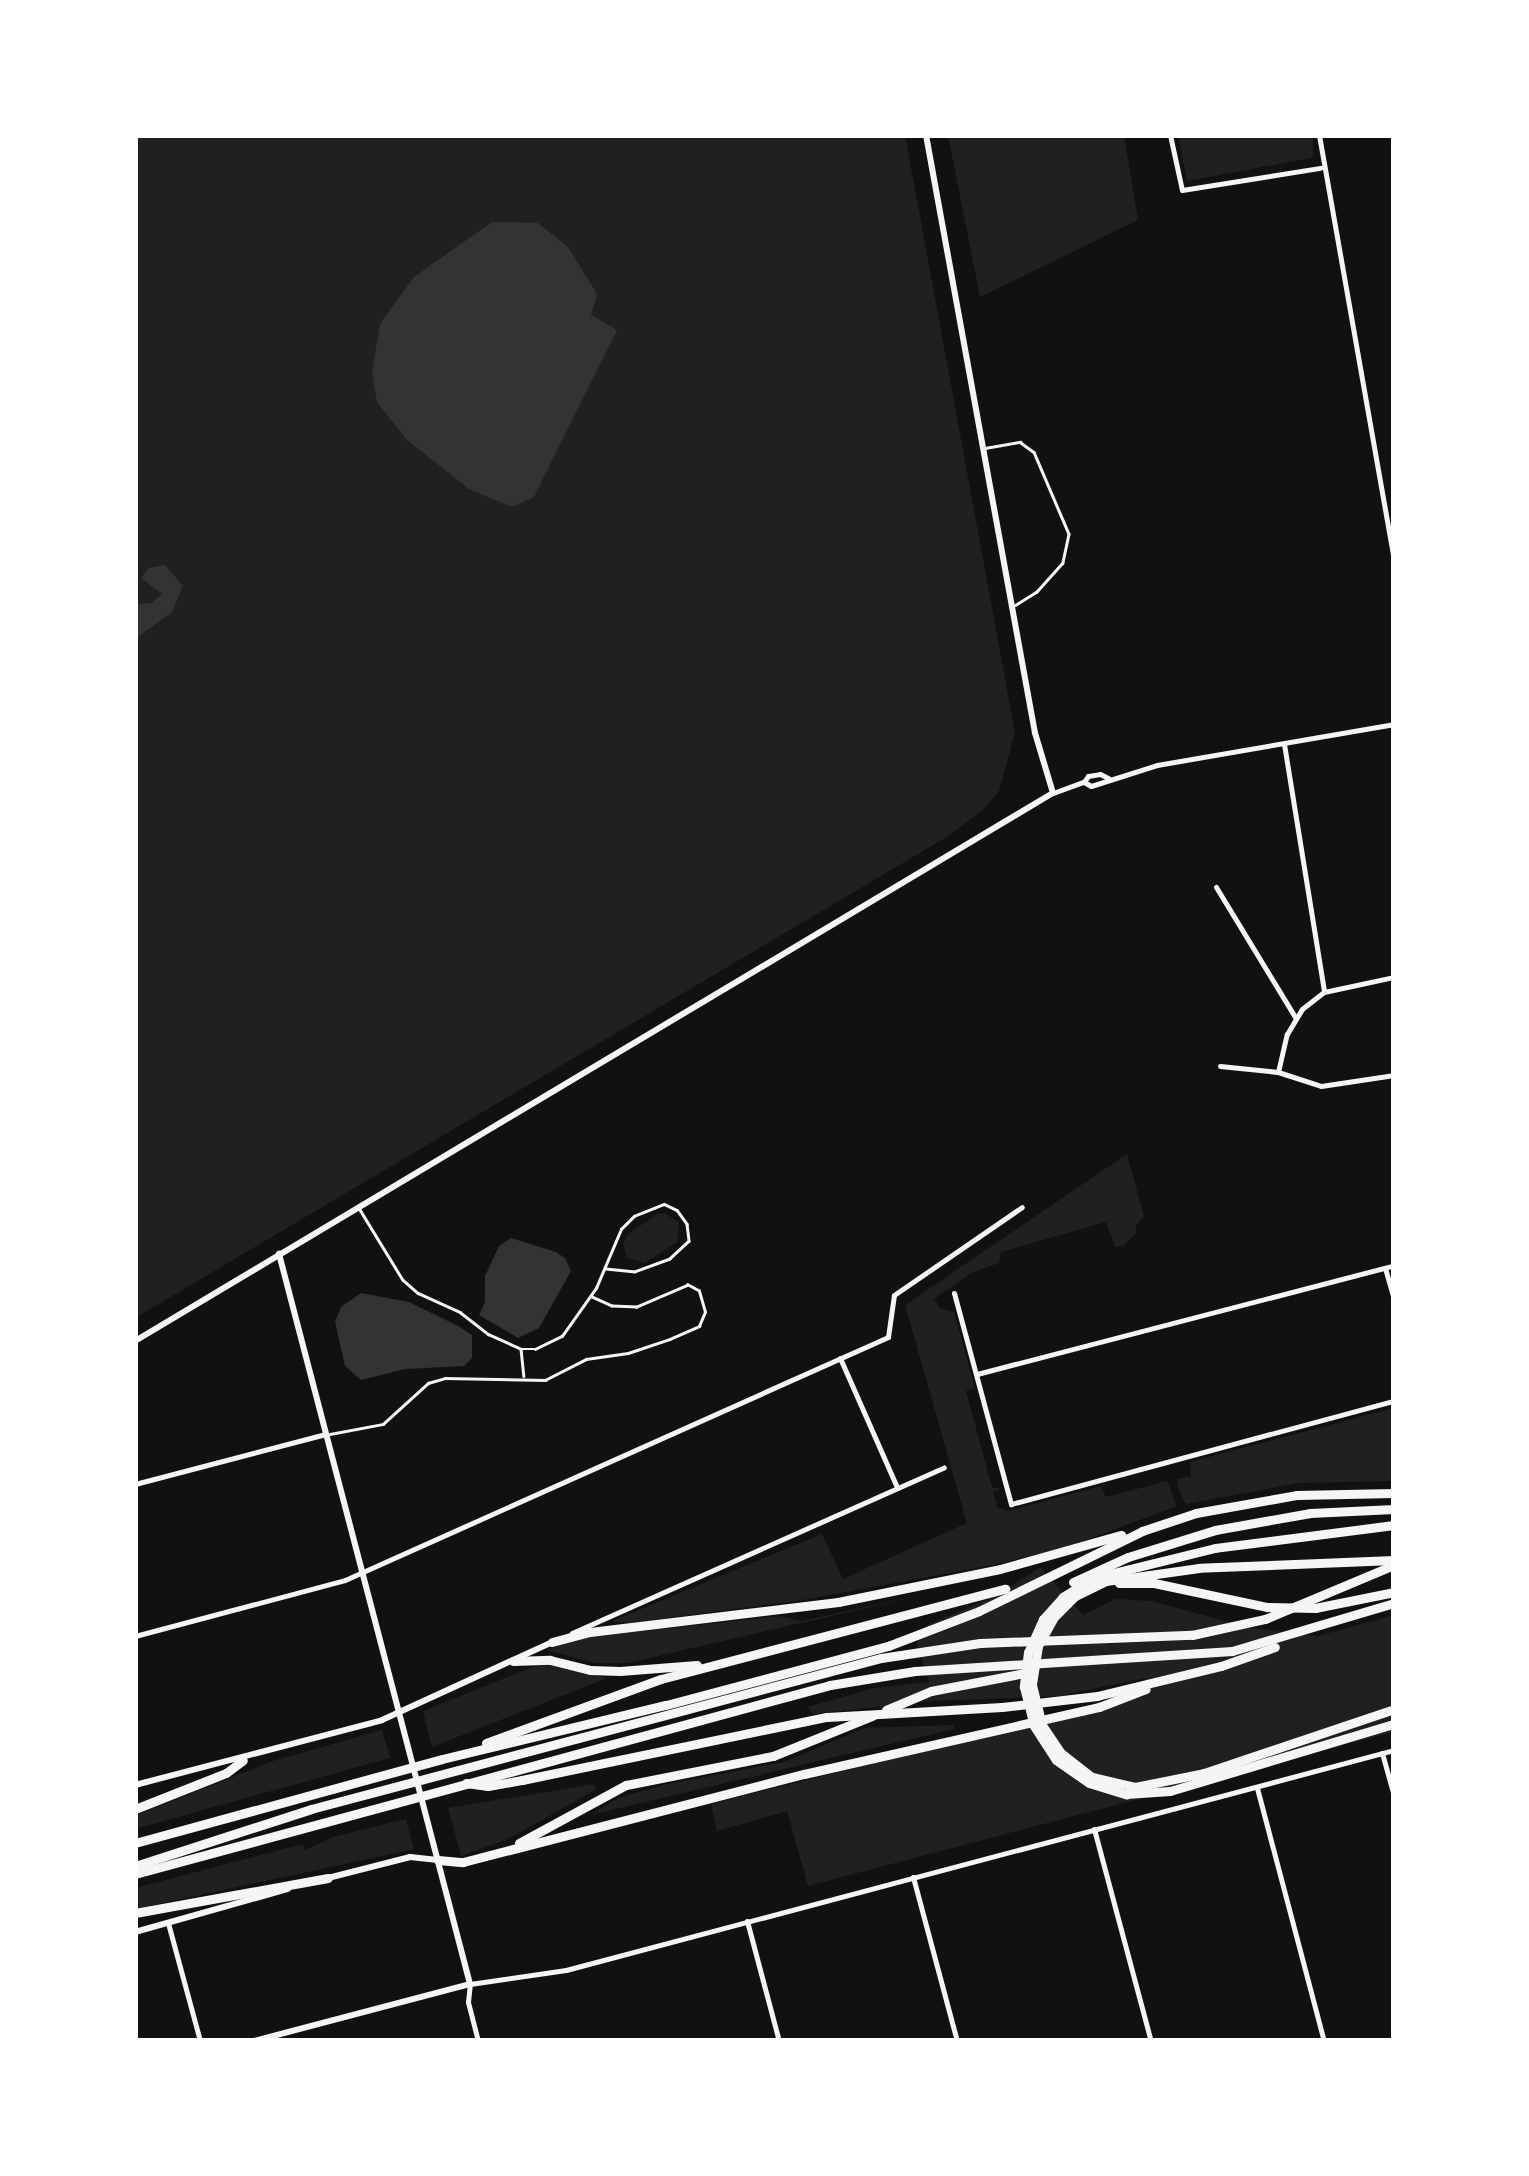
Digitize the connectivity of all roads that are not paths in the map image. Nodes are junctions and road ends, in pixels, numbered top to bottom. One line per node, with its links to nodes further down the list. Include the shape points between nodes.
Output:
1 (926, 135): 5 (main road)
2 (1170, 135): 4 (street, via 1182,190)
3 (1319, 135): 4 (street)
4 (1321, 168): 6 (street)
5 (986, 448): 8 (main road); 8 (lane, via 1020,442 1034,452 1069,534 1064,563)
6 (1392, 534): 7 (street)
7 (1394, 560)
8 (1014, 606): 11 (main road)
9 (1394, 724): 10 (street)
10 (1284, 744): 11 (street); 14 (street)
11 (1053, 793): 19 (main road)
12 (1216, 887): 15 (street)
13 (1394, 977): 14 (street)
14 (1324, 992): 15 (street)
15 (1294, 1018): 17 (street)
16 (1220, 1066): 17 (street)
17 (1278, 1072): 18 (street, via 1321,1086)
18 (1394, 1075)
19 (358, 1207): 21 (main road); 29 (lane, via 402,1280)
20 (1022, 1207): 30 (street, via 894,1295 888,1337)
21 (279, 1254): 28 (main road); 34 (main road)
22 (1394, 1266): 23 (street)
23 (1385, 1268): 27 (street); 31 (street)
24 (606, 1269): 24 (lane, via 621,1230 653,1205 677,1210 687,1224 689,1241 670,1259 635,1272); 26 (lane)
25 (954, 1293): 31 (street)
26 (590, 1296): 29 (lane, via 562,1336); 32 (lane, via 637,1307 688,1285 699,1290 705,1312 699,1326 650,1347 586,1359 545,1380)
27 (1394, 1300)
28 (135, 1340)
29 (520, 1349): 32 (lane)
30 (840, 1358): 37 (street); 43 (street)
31 (977, 1374): 33 (street, via 1012,1504)
32 (524, 1378): 34 (lane, via 445,1378 428,1383 383,1424)
33 (1394, 1401)
34 (327, 1434): 36 (street); 43 (main road)
35 (944, 1467): 37 (street)
36 (135, 1484)
37 (896, 1487): 48 (street)
38 (1394, 1492): 40 (highway, via 1276,1498)
39 (1394, 1509): 57 (highway, via 1310,1513 1164,1544 1070,1584 1045,1607 1026,1639 1018,1689 1029,1730 1060,1771 1096,1793 1163,1798)
40 (1162, 1523): 48 (highway, via 1000,1569 795,1609); 60 (highway, via 912,1638)
41 (1394, 1525): 57 (highway, via 1244,1544 1104,1574 1062,1597 1032,1639 1024,1686 1034,1726 1056,1760 1098,1788 1160,1793)
42 (1394, 1562): 56 (highway, via 1198,1568 1115,1579 1075,1596 1043,1634 1032,1673 1037,1712 1054,1746 1092,1777 1156,1785); 71 (highway, via 1232,1628 926,1649 838,1670 311,1809)
43 (363, 1570): 47 (street); 54 (main road)
44 (1005, 1589): 49 (highway)
45 (1394, 1592): 56 (highway, via 1329,1606 1282,1607 1154,1583 1119,1584 1075,1603 1044,1647 1038,1685 1046,1722 1064,1750 1092,1771 1126,1781 1156,1780)
46 (1394, 1606): 51 (highway, via 1232,1651); 52 (highway)
47 (135, 1636)
48 (552, 1642): 50 (main road)
49 (734, 1660): 50 (highway, via 620,1671); 60 (highway, via 661,1679)
50 (512, 1661): 54 (main road)
51 (1083, 1663): 62 (highway, via 853,1680); 69 (highway, via 931,1690 773,1756 626,1785)
52 (1182, 1676): 62 (highway, via 1097,1696 827,1717 488,1786); 69 (highway, via 1099,1707)
53 (1394, 1709): 56 (highway)
54 (400, 1711): 61 (main road); 70 (main road)
55 (1394, 1724): 57 (highway)
56 (1280, 1747)
57 (1314, 1749)
58 (1394, 1750): 59 (street)
59 (1382, 1752): 64 (street); 65 (street)
60 (442, 1759): 68 (highway)
61 (243, 1760): 63 (main road); 66 (highway)
62 (458, 1782): 71 (highway)
63 (135, 1785)
64 (1257, 1788): 67 (street); 85 (street)
65 (1394, 1796)
66 (135, 1809)
67 (1094, 1829): 72 (street); 84 (street)
68 (135, 1843)
69 (508, 1849): 70 (highway, via 464,1862)
70 (438, 1860): 73 (main road, via 410,1857); 78 (main road)
71 (135, 1870)
72 (913, 1877): 75 (street); 83 (street)
73 (328, 1878): 74 (highway); 76 (main road)
74 (135, 1913)
75 (747, 1921): 78 (street, via 566,1970); 82 (street)
76 (168, 1924): 77 (main road); 79 (street)
77 (135, 1932)
78 (470, 1984): 80 (main road); 81 (street)
79 (200, 2041)
80 (254, 2041)
81 (478, 2041)
82 (779, 2041)
83 (957, 2041)
84 (1151, 2041)
85 (1324, 2041)

